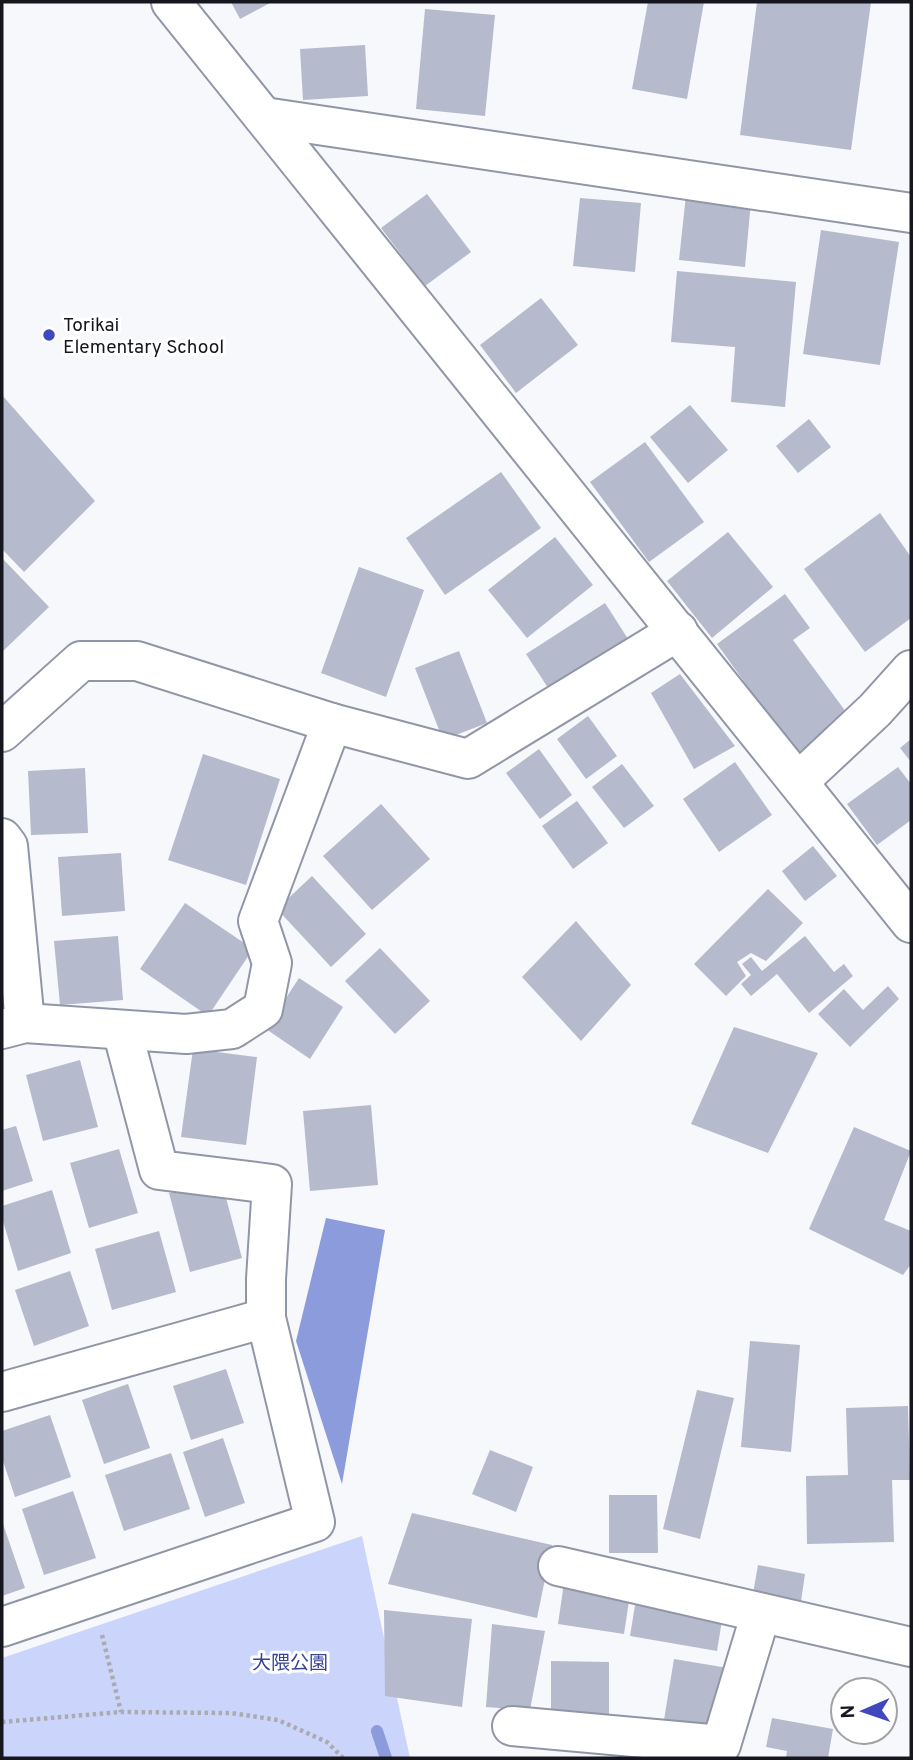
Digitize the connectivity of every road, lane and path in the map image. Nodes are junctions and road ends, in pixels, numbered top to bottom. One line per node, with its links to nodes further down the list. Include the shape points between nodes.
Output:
1 (171, 2): 2 (street)
2 (264, 117): 3 (street); 4 (street)
3 (911, 213)
4 (678, 631): 6 (street, via 468,759); 8 (street)
5 (911, 670): 8 (street)
6 (332, 723): 7 (street, via 137,661 80,662); 12 (street, via 258,921 272,963 263,1009 232,1029 186,1034)
7 (2, 732)
8 (798, 782): 10 (street)
9 (2, 838): 11 (street, via 8,846)
10 (911, 923)
11 (13, 1026): 12 (street)
12 (122, 1030): 13 (street, via 159,1170 272,1184)
13 (266, 1318): 14 (street); 16 (street, via 315,1522)
14 (3, 1386)
15 (558, 1566): 17 (street)
16 (93, 1596): 18 (street); 20 (path)
17 (761, 1613): 19 (street); 22 (street, via 721,1745)
18 (2, 1627)
19 (911, 1647)
20 (121, 1712): 21 (path); 23 (path, via 231,1713 278,1720 327,1742)
21 (2, 1722)
22 (512, 1726)
23 (343, 1758)

